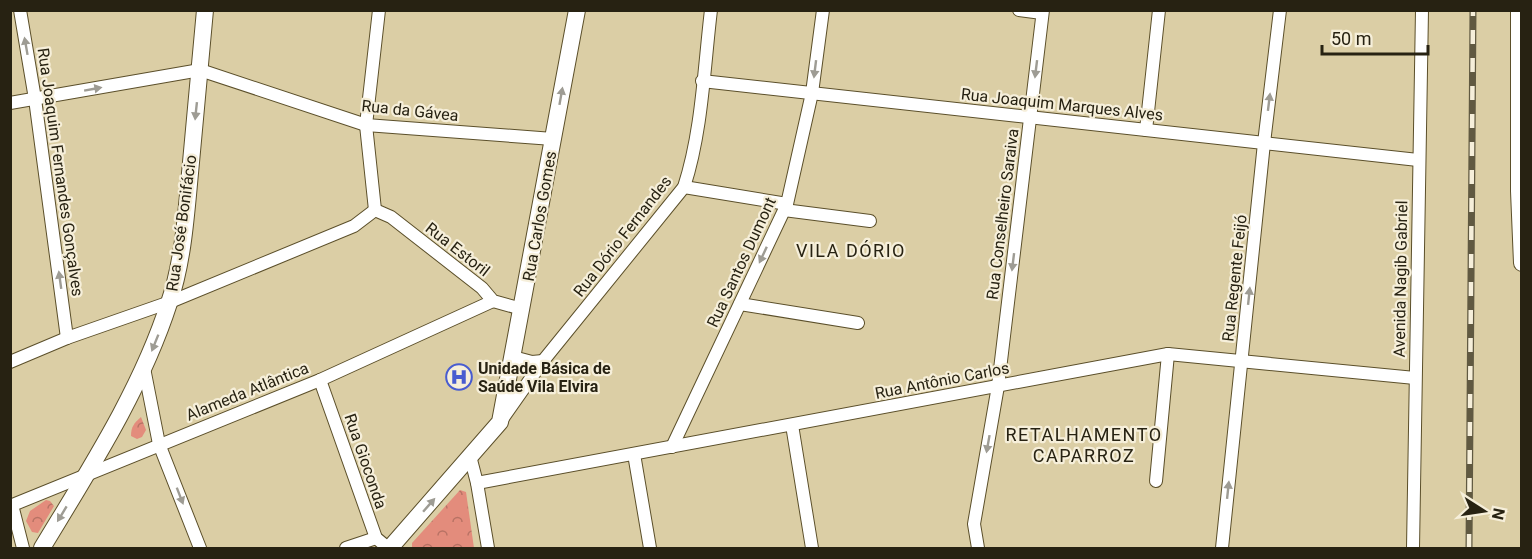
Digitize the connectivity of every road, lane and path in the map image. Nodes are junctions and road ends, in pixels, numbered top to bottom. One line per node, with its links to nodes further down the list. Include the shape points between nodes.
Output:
1 (20, 10): 16 (street, Rua Joaquim Fernandes Gonçalves, one-way to 1)
2 (205, 10): 13 (street, Rua José Bonifácio)
3 (379, 10): 19 (street)
4 (577, 10): 21 (street, Rua Carlos Gomes, one-way to 4)
5 (711, 10): 14 (street, Rua Dório Fernandes)
6 (823, 10): 15 (street, Rua Santos Dumont, one-way to 15)
7 (1019, 10): 12 (street)
8 (1159, 10): 20 (street)
9 (1280, 10): 22 (street, Rua Regente Feijó, one-way to 9)
10 (1422, 10): 23 (street, Avenida Nagib Gabriel)
11 (1519, 10): 25 (street)
12 (1043, 12): 18 (street, Rua Conselheiro Saraiva, one-way to 18)
13 (200, 70): 16 (street, one-way to 13); 19 (street, Rua da Gávea); 31 (street, Rua José Bonifácio, one-way to 31, via 182,245)
14 (702, 81): 15 (street, Rua Joaquim Marques Alves); 24 (street, Rua Dório Fernandes, via 692,163)
15 (812, 93): 18 (street, Rua Joaquim Marques Alves); 26 (street, Rua Santos Dumont)
16 (35, 99): 17 (street); 35 (street, Rua Joaquim Fernandes Gonçalves, one-way to 16)
17 (10, 103)
18 (1030, 117): 20 (street, Rua Joaquim Marques Alves); 44 (street, Rua Conselheiro Saraiva, one-way to 44)
19 (366, 125): 21 (street, Rua da Gávea); 27 (street)
20 (1146, 130): 22 (street, Rua Joaquim Marques Alves)
21 (553, 140): 33 (street, Rua Carlos Gomes)
22 (1264, 143): 23 (street, Rua Joaquim Marques Alves); 39 (street, Rua Regente Feijó, one-way to 22)
23 (1418, 160): 42 (street, Avenida Nagib Gabriel)
24 (684, 187): 26 (street); 38 (street, Rua Dório Fernandes)
25 (1520, 192): 29 (street)
26 (786, 207): 28 (street); 32 (street, Rua Santos Dumont, one-way to 32)
27 (375, 210): 30 (street, Rua Estoril, via 391,217 482,288); 31 (street, via 354,226)
28 (870, 221)
29 (1521, 242)
30 (493, 301): 33 (street, Rua Estoril); 43 (street, Alameda Atlântica)
31 (170, 302): 35 (street); 41 (street, Rua José Bonifácio, one-way to 41)
32 (740, 304): 34 (street); 48 (street, Rua Santos Dumont)
33 (522, 309): 37 (street, Rua Carlos Gomes)
34 (858, 323)
35 (68, 338): 40 (street)
36 (1168, 354): 39 (street, Rua Antônio Carlos); 44 (street, Rua Antônio Carlos); 52 (street)
37 (513, 357): 38 (street); 45 (street, Rua Carlos Gomes)
38 (543, 361): 45 (street, Rua Dório Fernandes)
39 (1242, 361): 42 (street, Rua Antônio Carlos); 65 (street, Rua Regente Feijó, one-way to 39)
40 (10, 362)
41 (144, 368): 47 (street); 51 (street, Rua José Bonifácio)
42 (1415, 378): 66 (street, Avenida Nagib Gabriel)
43 (320, 380): 47 (street, Alameda Atlântica); 55 (street, Rua Gioconda)
44 (998, 386): 46 (street, Rua Antônio Carlos); 64 (street, Rua Conselheiro Saraiva, one-way to 64, via 974,524)
45 (500, 422): 50 (street)
46 (792, 425): 48 (street, Rua Antônio Carlos); 63 (street)
47 (159, 444): 51 (street, Alameda Atlântica); 58 (street, one-way to 58)
48 (672, 447): 49 (street, Rua Antônio Carlos)
49 (634, 454): 53 (street, Rua Antônio Carlos); 62 (street)
50 (470, 456): 53 (street); 60 (street, one-way to 50)
51 (86, 473): 54 (street, Alameda Atlântica); 57 (street, Rua José Bonifácio, one-way to 57)
52 (1156, 481)
53 (477, 483): 61 (street)
54 (11, 505): 56 (street)
55 (376, 538): 59 (street); 60 (street, Rua Gioconda)
56 (23, 549)
57 (42, 549)
58 (200, 549)
59 (346, 549)
60 (389, 549)
61 (488, 549)
62 (650, 549)
63 (812, 549)
64 (978, 549)
65 (1222, 549)
66 (1413, 549)

